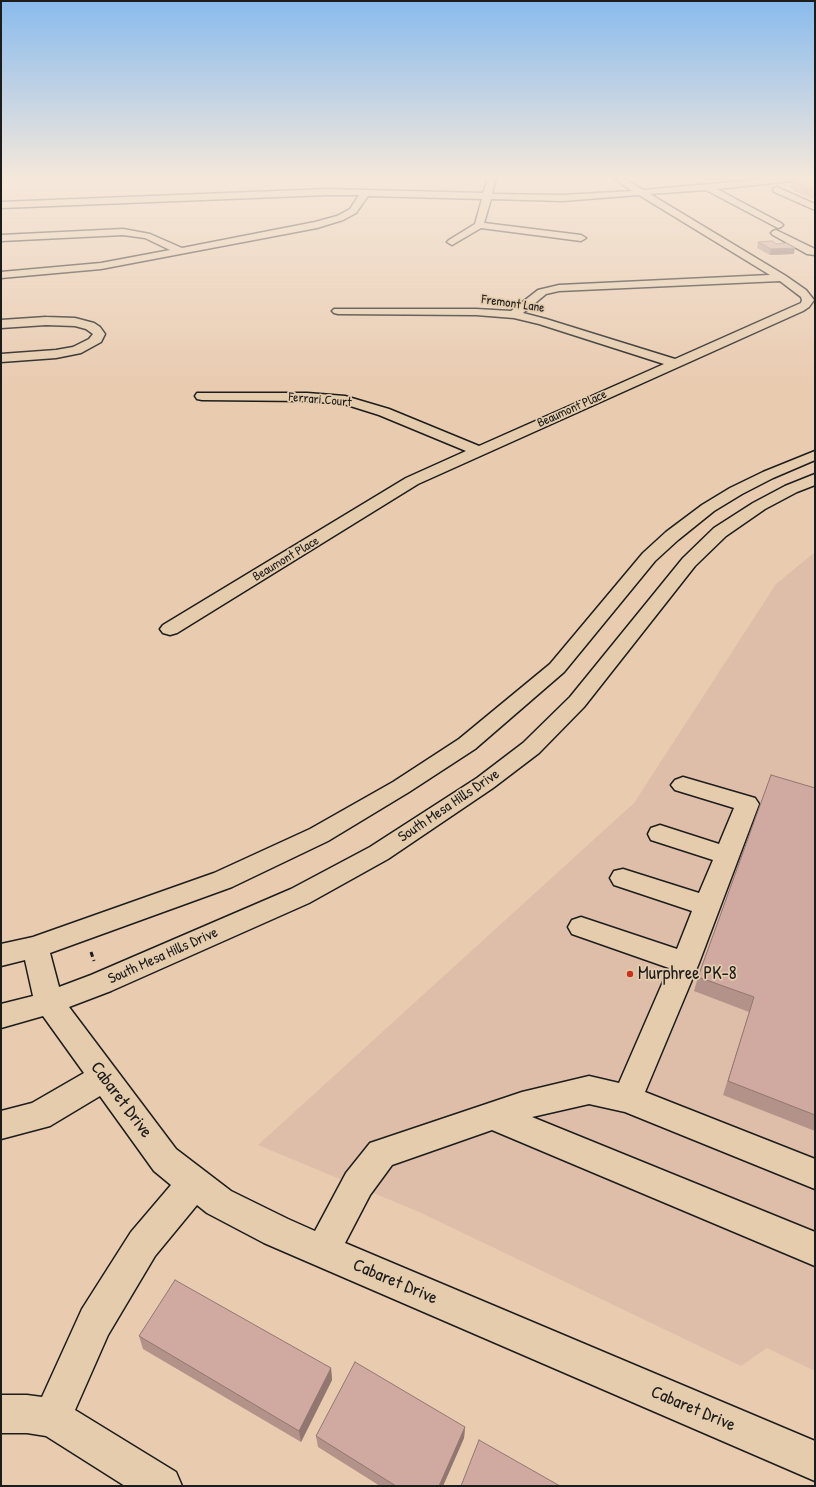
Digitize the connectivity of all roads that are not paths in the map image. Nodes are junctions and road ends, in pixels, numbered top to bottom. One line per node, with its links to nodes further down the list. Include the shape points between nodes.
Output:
1 (173, 247): 5 (street)
2 (200, 247): 5 (street)
3 (731, 247): 8 (street, Beaumont Place)
4 (804, 247): 6 (street)
5 (181, 251): 7 (street, via 101,266)
6 (815, 252)
7 (1, 275)
8 (782, 278): 10 (street, via 558,288 542,292); 14 (street, Beaumont Place, via 806,296 808,300 805,305)
9 (338, 311): 10 (street, Fremont Lane, via 476,312)
10 (514, 315): 14 (street, Fremont Lane, via 542,321)
11 (5, 323): 12 (street); 13 (street, via 63,320 90,326 99,334 93,342 77,350 56,354)
12 (6, 336)
13 (2, 354)
14 (677, 364): 16 (street, Beaumont Place)
15 (202, 396): 16 (street, Ferrari Court, via 345,400 384,412)
16 (478, 451): 19 (street, Beaumont Place, via 412,481)
17 (815, 455): 26 (street, via 736,491 708,508 672,536 649,557 557,668 467,744 401,787 319,836 223,880)
18 (815, 479): 29 (street, South Mesa Hills Drive, via 759,506 720,532 689,562 577,702 531,748 486,783 379,853 300,896)
19 (170, 630)
20 (683, 785): 22 (street, via 747,804)
21 (660, 834): 22 (street)
22 (727, 855): 24 (street)
23 (623, 878): 24 (street)
24 (707, 906): 28 (street)
25 (581, 927): 28 (street)
26 (35, 947): 27 (street); 29 (street)
27 (1, 956)
28 (685, 963): 32 (street)
29 (49, 1003): 30 (street, South Mesa Hills Drive); 31 (street, Cabaret Drive)
30 (1, 1016)
31 (104, 1077): 34 (street, via 39,1116); 36 (street, Cabaret Drive, via 165,1160)
32 (627, 1099): 33 (street, via 589,1090 522,1106); 35 (street)
33 (493, 1116): 37 (street); 38 (street, via 381,1154 358,1184)
34 (1, 1125)
35 (815, 1174)
36 (194, 1183): 38 (street, Cabaret Drive, via 218,1202); 40 (street, via 143,1244 95,1322)
37 (815, 1249)
38 (324, 1251): 41 (street, Cabaret Drive)
39 (1, 1414): 40 (street, via 27,1414)
40 (52, 1418): 42 (street)
41 (815, 1461)
42 (162, 1486)

